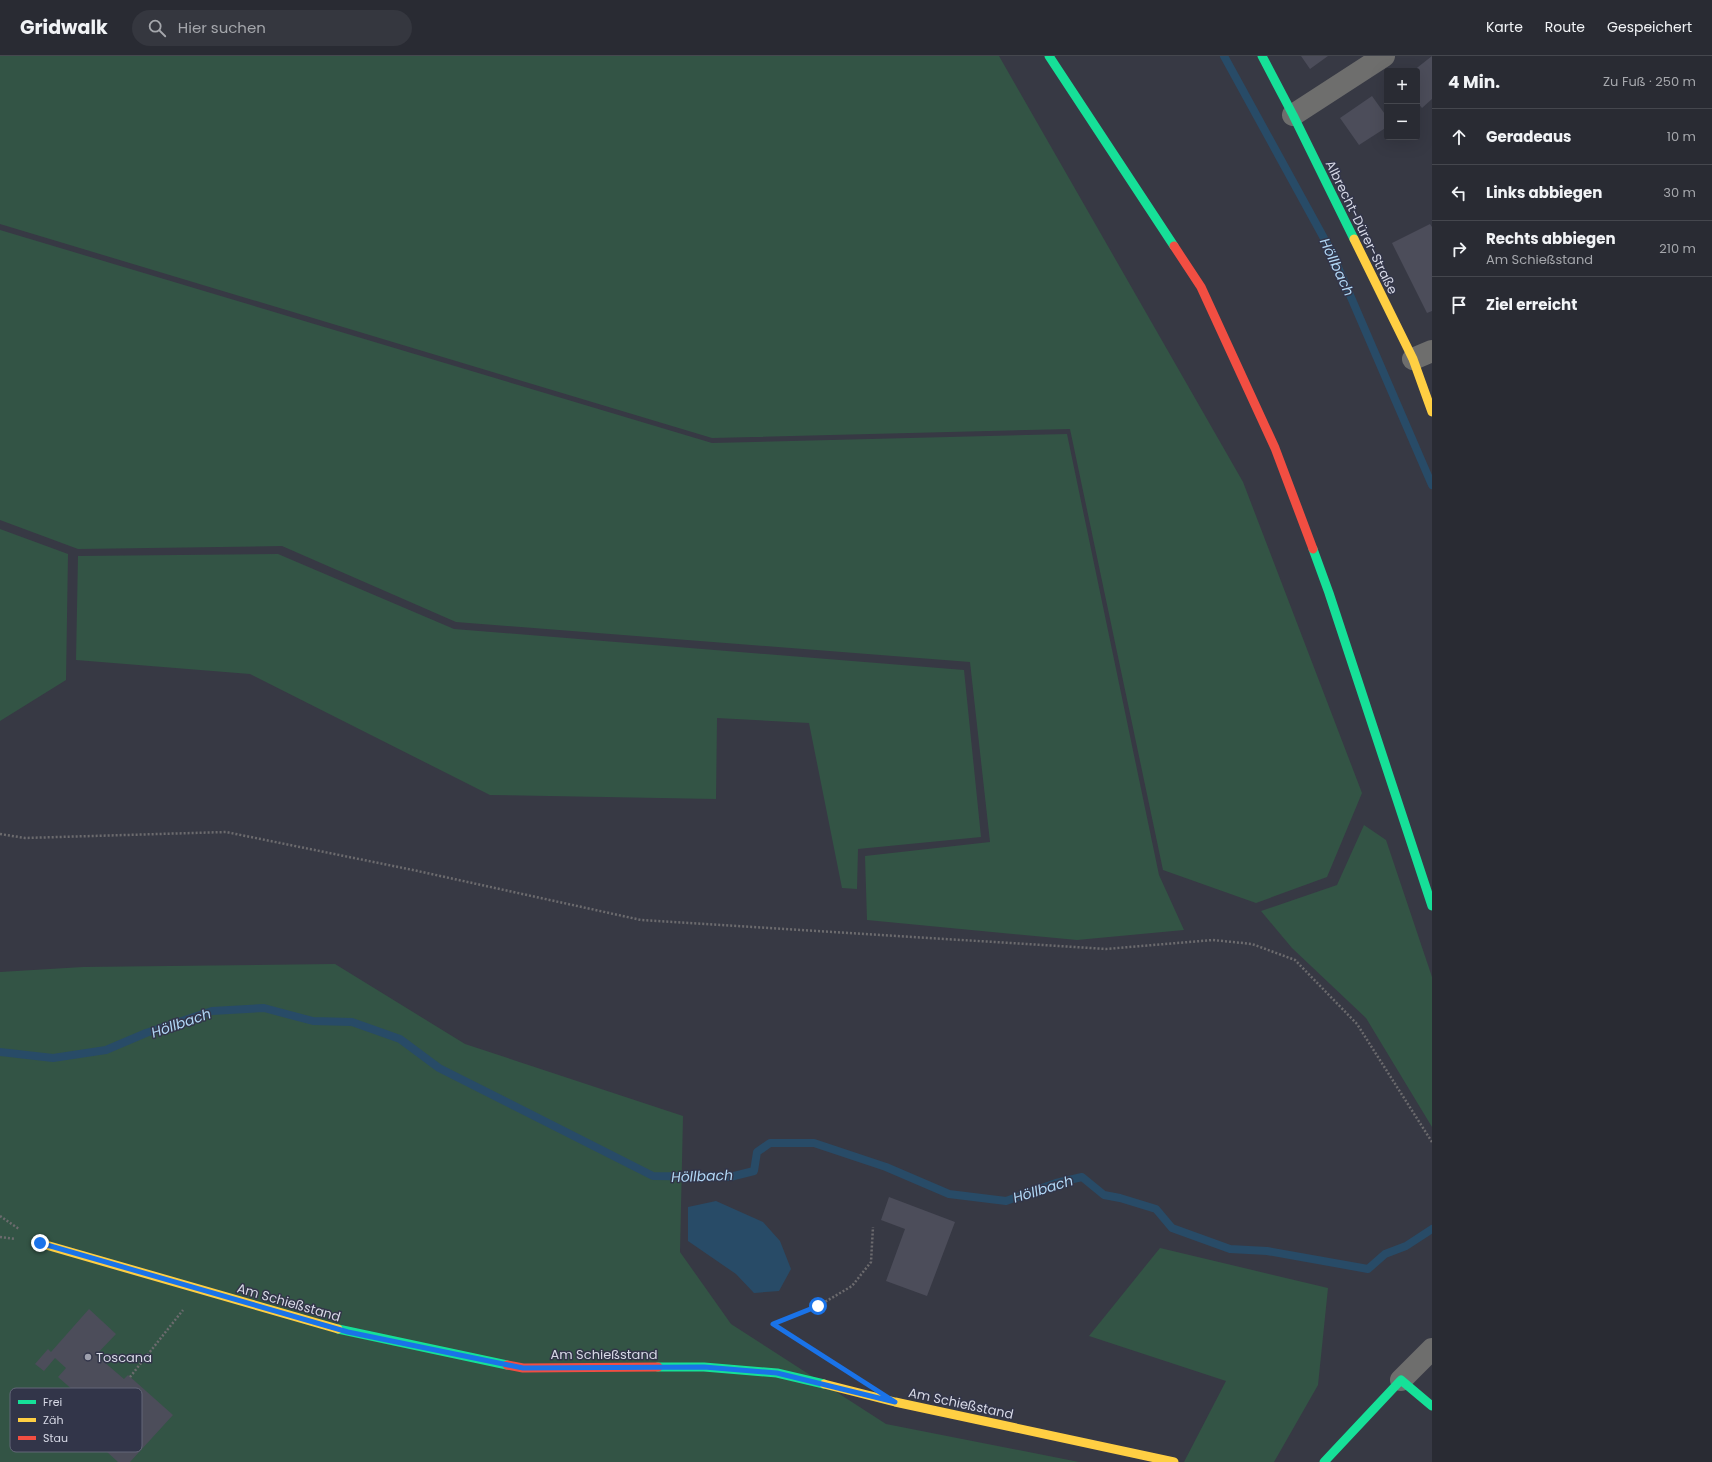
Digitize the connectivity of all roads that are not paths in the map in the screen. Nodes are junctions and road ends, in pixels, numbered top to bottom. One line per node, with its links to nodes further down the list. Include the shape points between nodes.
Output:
1 (1049, 56): 7 (street, via 1200,288 1275,448 1329,593)
2 (1262, 56): 4 (street, Albrecht-Dürer-Straße)
3 (1384, 56): 4 (street)
4 (1293, 115): 5 (street, Albrecht-Dürer-Straße)
5 (1423, 355): 6 (street, Albrecht-Dürer-Straße)
6 (1432, 412)
7 (1432, 906)
8 (40, 1243): 12 (street, Am Schießstand, via 348,1332 523,1368 704,1367 777,1373 895,1402)
9 (1432, 1349): 10 (street)
10 (1401, 1380): 11 (street); 13 (street)
11 (1432, 1406)
12 (1174, 1462)
13 (1324, 1462)

